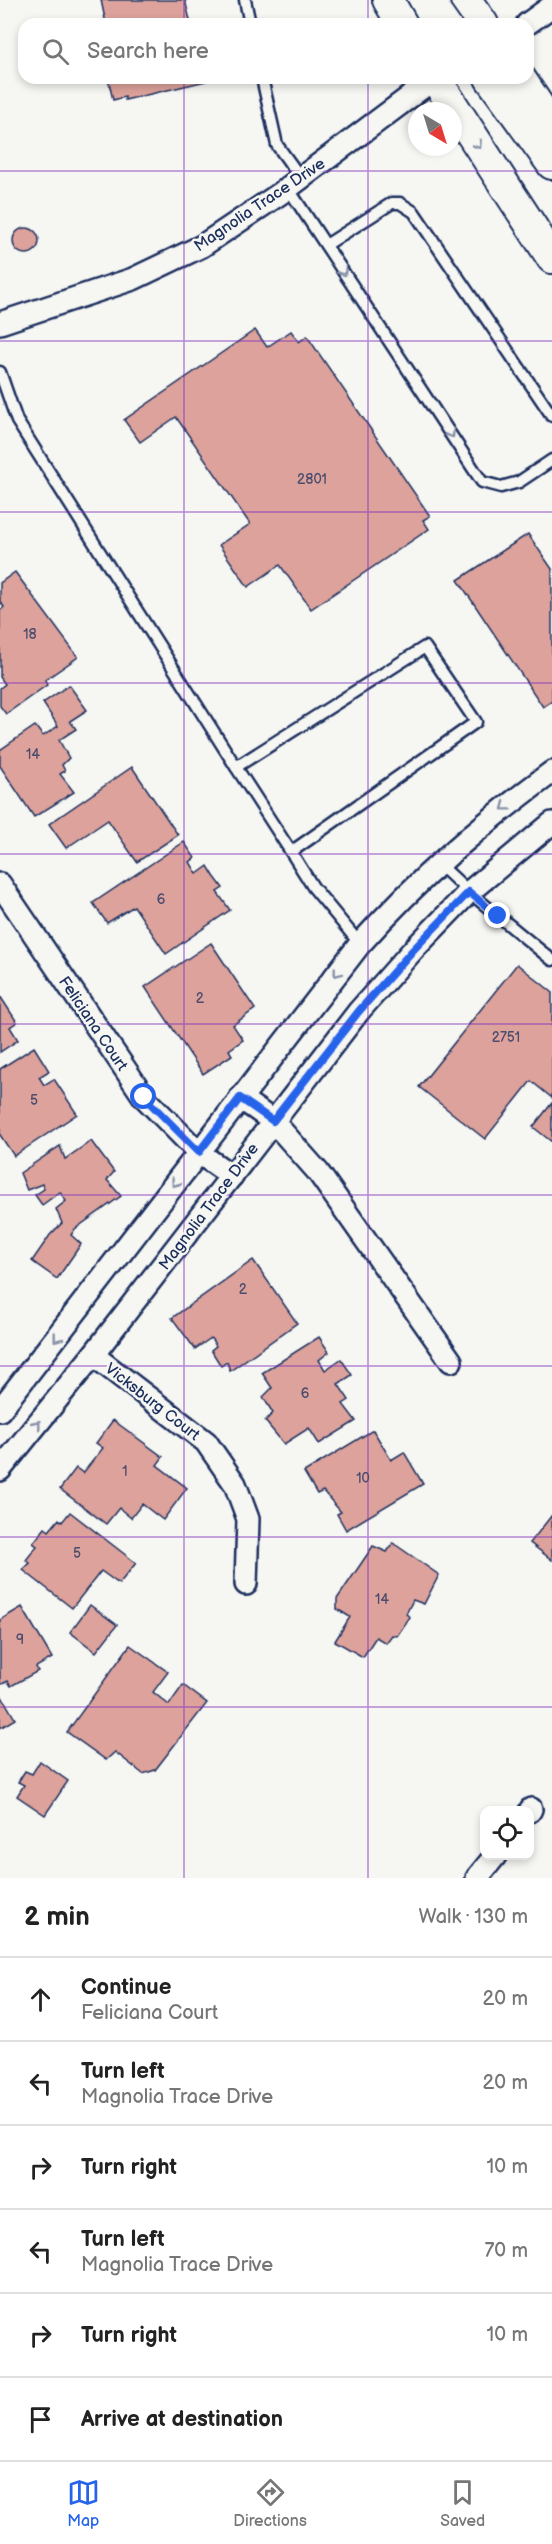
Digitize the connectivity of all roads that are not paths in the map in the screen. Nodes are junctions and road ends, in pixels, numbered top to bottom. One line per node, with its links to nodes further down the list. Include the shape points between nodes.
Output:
1 (245, 0): 4 (lane)
2 (388, 0): 5 (street)
3 (552, 6): 6 (street)
4 (249, 18)
5 (398, 18)
6 (534, 19)
7 (263, 84): 14 (lane, via 277,145)
8 (427, 84): 14 (street, Magnolia Trace Drive)
9 (439, 84): 16 (street, one-way to 16)
10 (494, 84): 13 (street)
11 (524, 84): 12 (street)
12 (552, 126)
13 (552, 164)
14 (294, 183): 15 (lane); 17 (street, Magnolia Trace Drive, via 202,246 133,279)
15 (326, 245): 19 (lane, via 392,203 400,203 414,212); 20 (lane, one-way to 20, via 482,482 501,487 519,482)
16 (552, 258)
17 (0, 323)
18 (0, 372): 21 (lane, via 17,421)
19 (552, 416)
20 (552, 460)
21 (236, 767): 24 (lane); 24 (lane, via 425,648 476,722)
22 (552, 772): 25 (street, one-way to 25)
23 (552, 823): 27 (street, Magnolia Trace Drive)
24 (291, 852): 28 (lane, via 313,887)
25 (438, 862): 27 (lane); 28 (street)
26 (0, 885): 32 (street, Feliciana Court, via 144,1097)
27 (469, 892): 29 (lane); 31 (street, Magnolia Trace Drive, via 359,1011)
28 (360, 944): 30 (street, one-way to 30)
29 (552, 960)
30 (240, 1098): 31 (street); 32 (street)
31 (273, 1121): 33 (street, Magnolia Trace Drive); 35 (street, via 318,1172)
32 (199, 1152): 33 (street, Feliciana Court); 36 (street, one-way to 36)
33 (232, 1176): 34 (street, Magnolia Trace Drive)
34 (93, 1355): 37 (street, Magnolia Trace Drive, one-way to 34); 38 (street, Vicksburg Court, via 206,1443 235,1484 248,1519)
35 (451, 1361)
36 (0, 1410)
37 (0, 1470)
38 (246, 1584)
39 (492, 1860): 40 (street)
40 (477, 1878)

